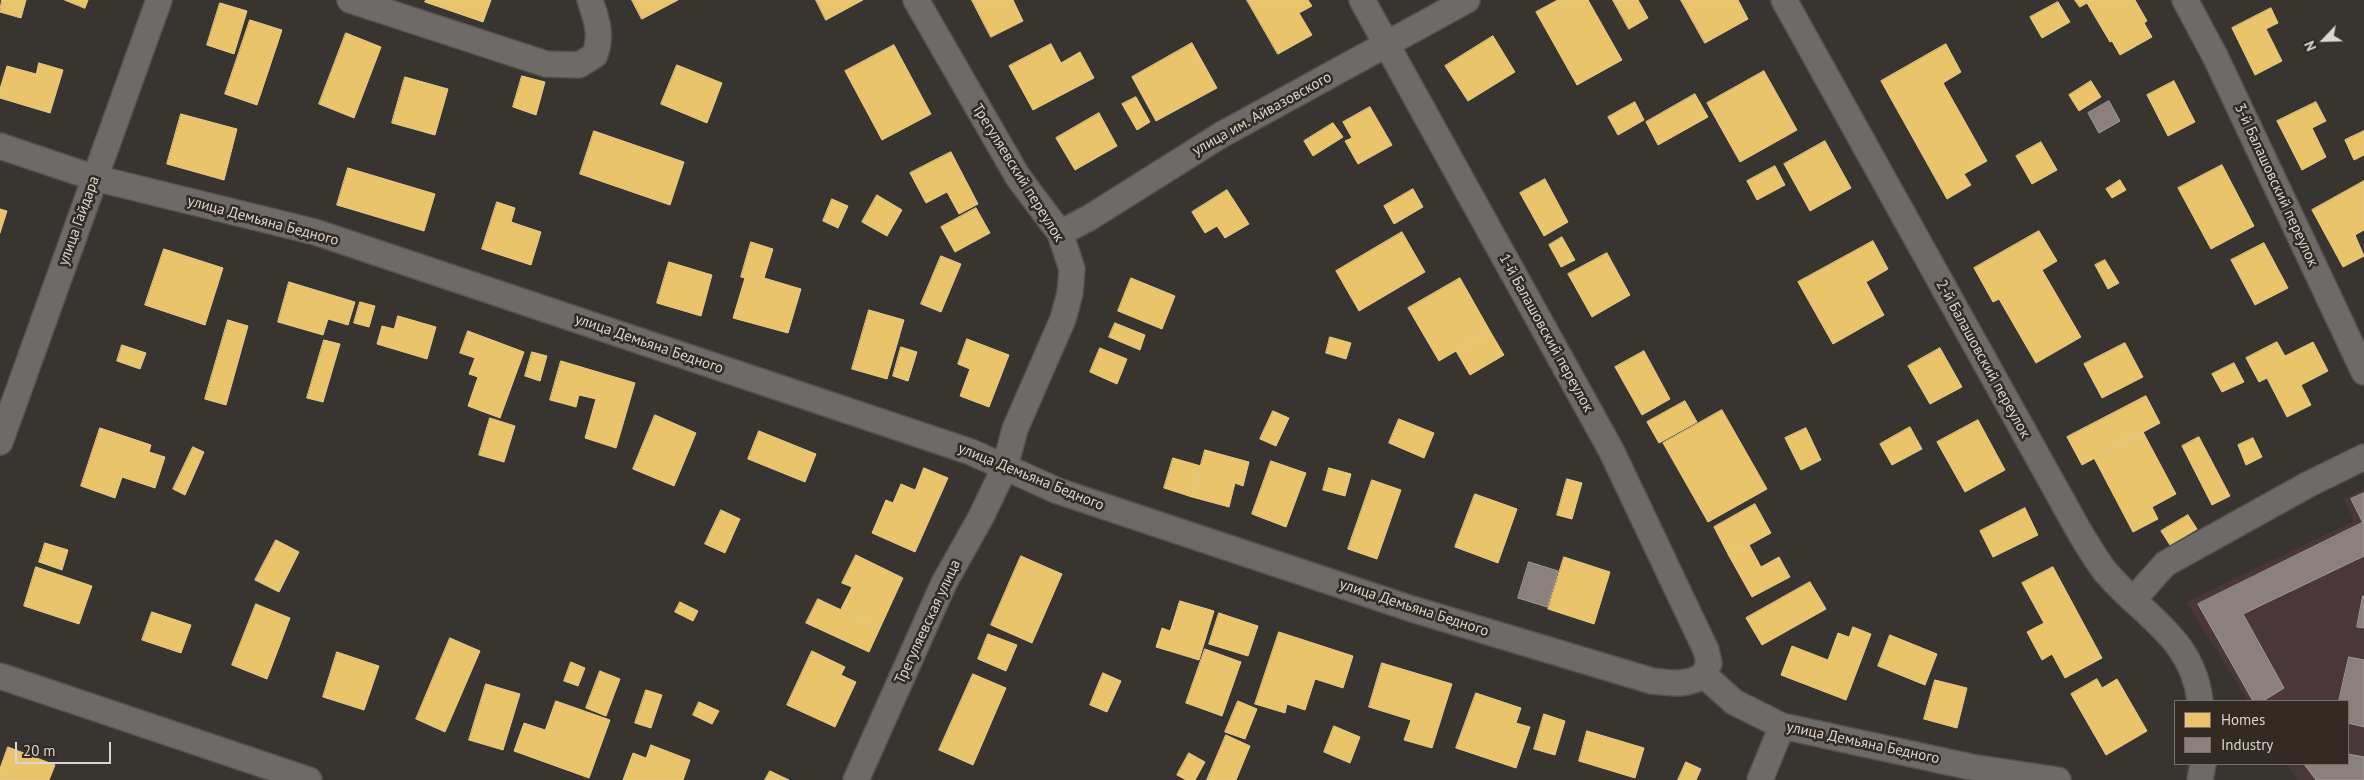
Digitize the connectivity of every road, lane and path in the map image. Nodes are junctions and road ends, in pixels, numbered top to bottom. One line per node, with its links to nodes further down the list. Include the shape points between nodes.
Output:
1 (159, 0): 11 (street, улица Гайдара)
2 (350, 0): 3 (street, via 546,64 579,65 595,55 600,40)
3 (590, 0)
4 (916, 0): 12 (street, Трегуляевский переулок, via 1018,177)
5 (1362, 0): 9 (street, 1-й Балашовский переулок)
6 (1467, 0): 9 (street, улица им. Айвазовского)
7 (1784, 0): 17 (street, 2-й Балашовский переулок, via 2079,532 2105,571)
8 (2185, 0): 13 (street, 3-й Балашовский переулок)
9 (1387, 45): 12 (street, улица им. Айвазовского, via 1221,134); 18 (street, 1-й Балашовский переулок, via 1611,450 1706,650 1709,663)
10 (0, 146): 11 (street, улица Демьяна Бедного)
11 (95, 178): 14 (street, улица Гайдара); 16 (street, улица Демьяна Бедного, via 315,232 971,452)
12 (1060, 233): 16 (street, Трегуляевский переулок, via 1072,268 1070,293 1063,319 1015,429)
13 (2364, 372)
14 (0, 442)
15 (2364, 457): 17 (street, via 2165,564)
16 (1005, 467): 18 (street, улица Демьяна Бедного, via 1058,491 1412,609 1652,681 1684,684); 24 (street, Трегуляевская улица, via 944,583)
17 (2134, 599): 20 (street, 2-й Балашовский переулок, via 2178,644 2194,674)
18 (1704, 675): 21 (street, улица Демьяна Бедного, via 1734,702)
19 (0, 676): 23 (street)
20 (2200, 700)
21 (1782, 726): 25 (street); 26 (street, улица Демьяна Бедного, via 1971,767)
22 (2203, 765): 27 (street)
23 (309, 780)
24 (856, 780)
25 (1760, 780)
26 (2058, 780)
27 (2200, 780)

